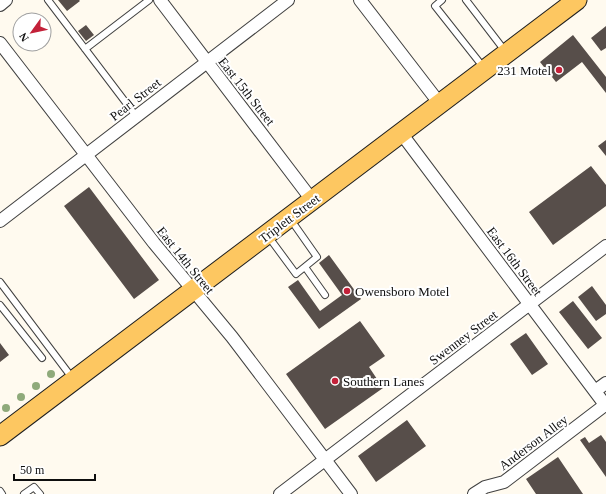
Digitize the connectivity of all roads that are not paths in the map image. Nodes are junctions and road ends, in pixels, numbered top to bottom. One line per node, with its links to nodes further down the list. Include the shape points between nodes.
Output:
1 (6, 0): 10 (street)
2 (48, 0): 12 (lane)
3 (149, 0): 12 (lane)
4 (160, 0): 14 (street, East 15th Street)
5 (288, 0): 14 (street, Pearl Street)
6 (360, 0): 16 (street)
7 (442, 0): 15 (lane, via 435,6)
8 (466, 0): 13 (lane)
9 (578, 0): 13 (main road, Triplett Street)
10 (0, 4)
11 (0, 43): 19 (street, East 14th Street)
12 (85, 49): 17 (lane)
13 (507, 53): 15 (main road, Triplett Street)
14 (207, 62): 17 (street, Pearl Street); 20 (street, East 15th Street)
15 (485, 69): 16 (main road, Triplett Street)
16 (440, 104): 18 (main road, Triplett Street)
17 (136, 116): 19 (street, Pearl Street)
18 (401, 133): 20 (main road, Triplett Street); 30 (street, East 16th Street)
19 (86, 155): 22 (street, Pearl Street); 27 (street, East 14th Street)
20 (312, 200): 21 (main road, Triplett Street)
21 (289, 218): 23 (main road, Triplett Street); 25 (lane, via 317,257)
22 (0, 220)
23 (267, 234): 25 (lane, via 296,274); 27 (main road, Triplett Street)
24 (606, 246): 30 (street, Swenney Street)
25 (305, 267): 28 (lane)
26 (0, 282): 32 (lane)
27 (193, 290): 32 (main road, Triplett Street); 37 (street, East 14th Street)
28 (325, 295)
29 (0, 305): 31 (lane)
30 (530, 305): 34 (street, East 16th Street); 37 (street, Swenney Street)
31 (42, 358)
32 (74, 380): 36 (main road, Triplett Street)
33 (606, 383): 34 (street)
34 (595, 391): 35 (street, East 16th Street)
35 (606, 405): 44 (street, Anderson Alley, via 504,482 485,487)
36 (0, 436)
37 (325, 460): 42 (street, Swenney Street); 43 (street, East 14th Street)
38 (0, 491): 39 (lane)
39 (2, 494)
40 (24, 494): 41 (lane, via 34,487)
41 (40, 494)
42 (280, 494)
43 (351, 494)
44 (474, 494)

